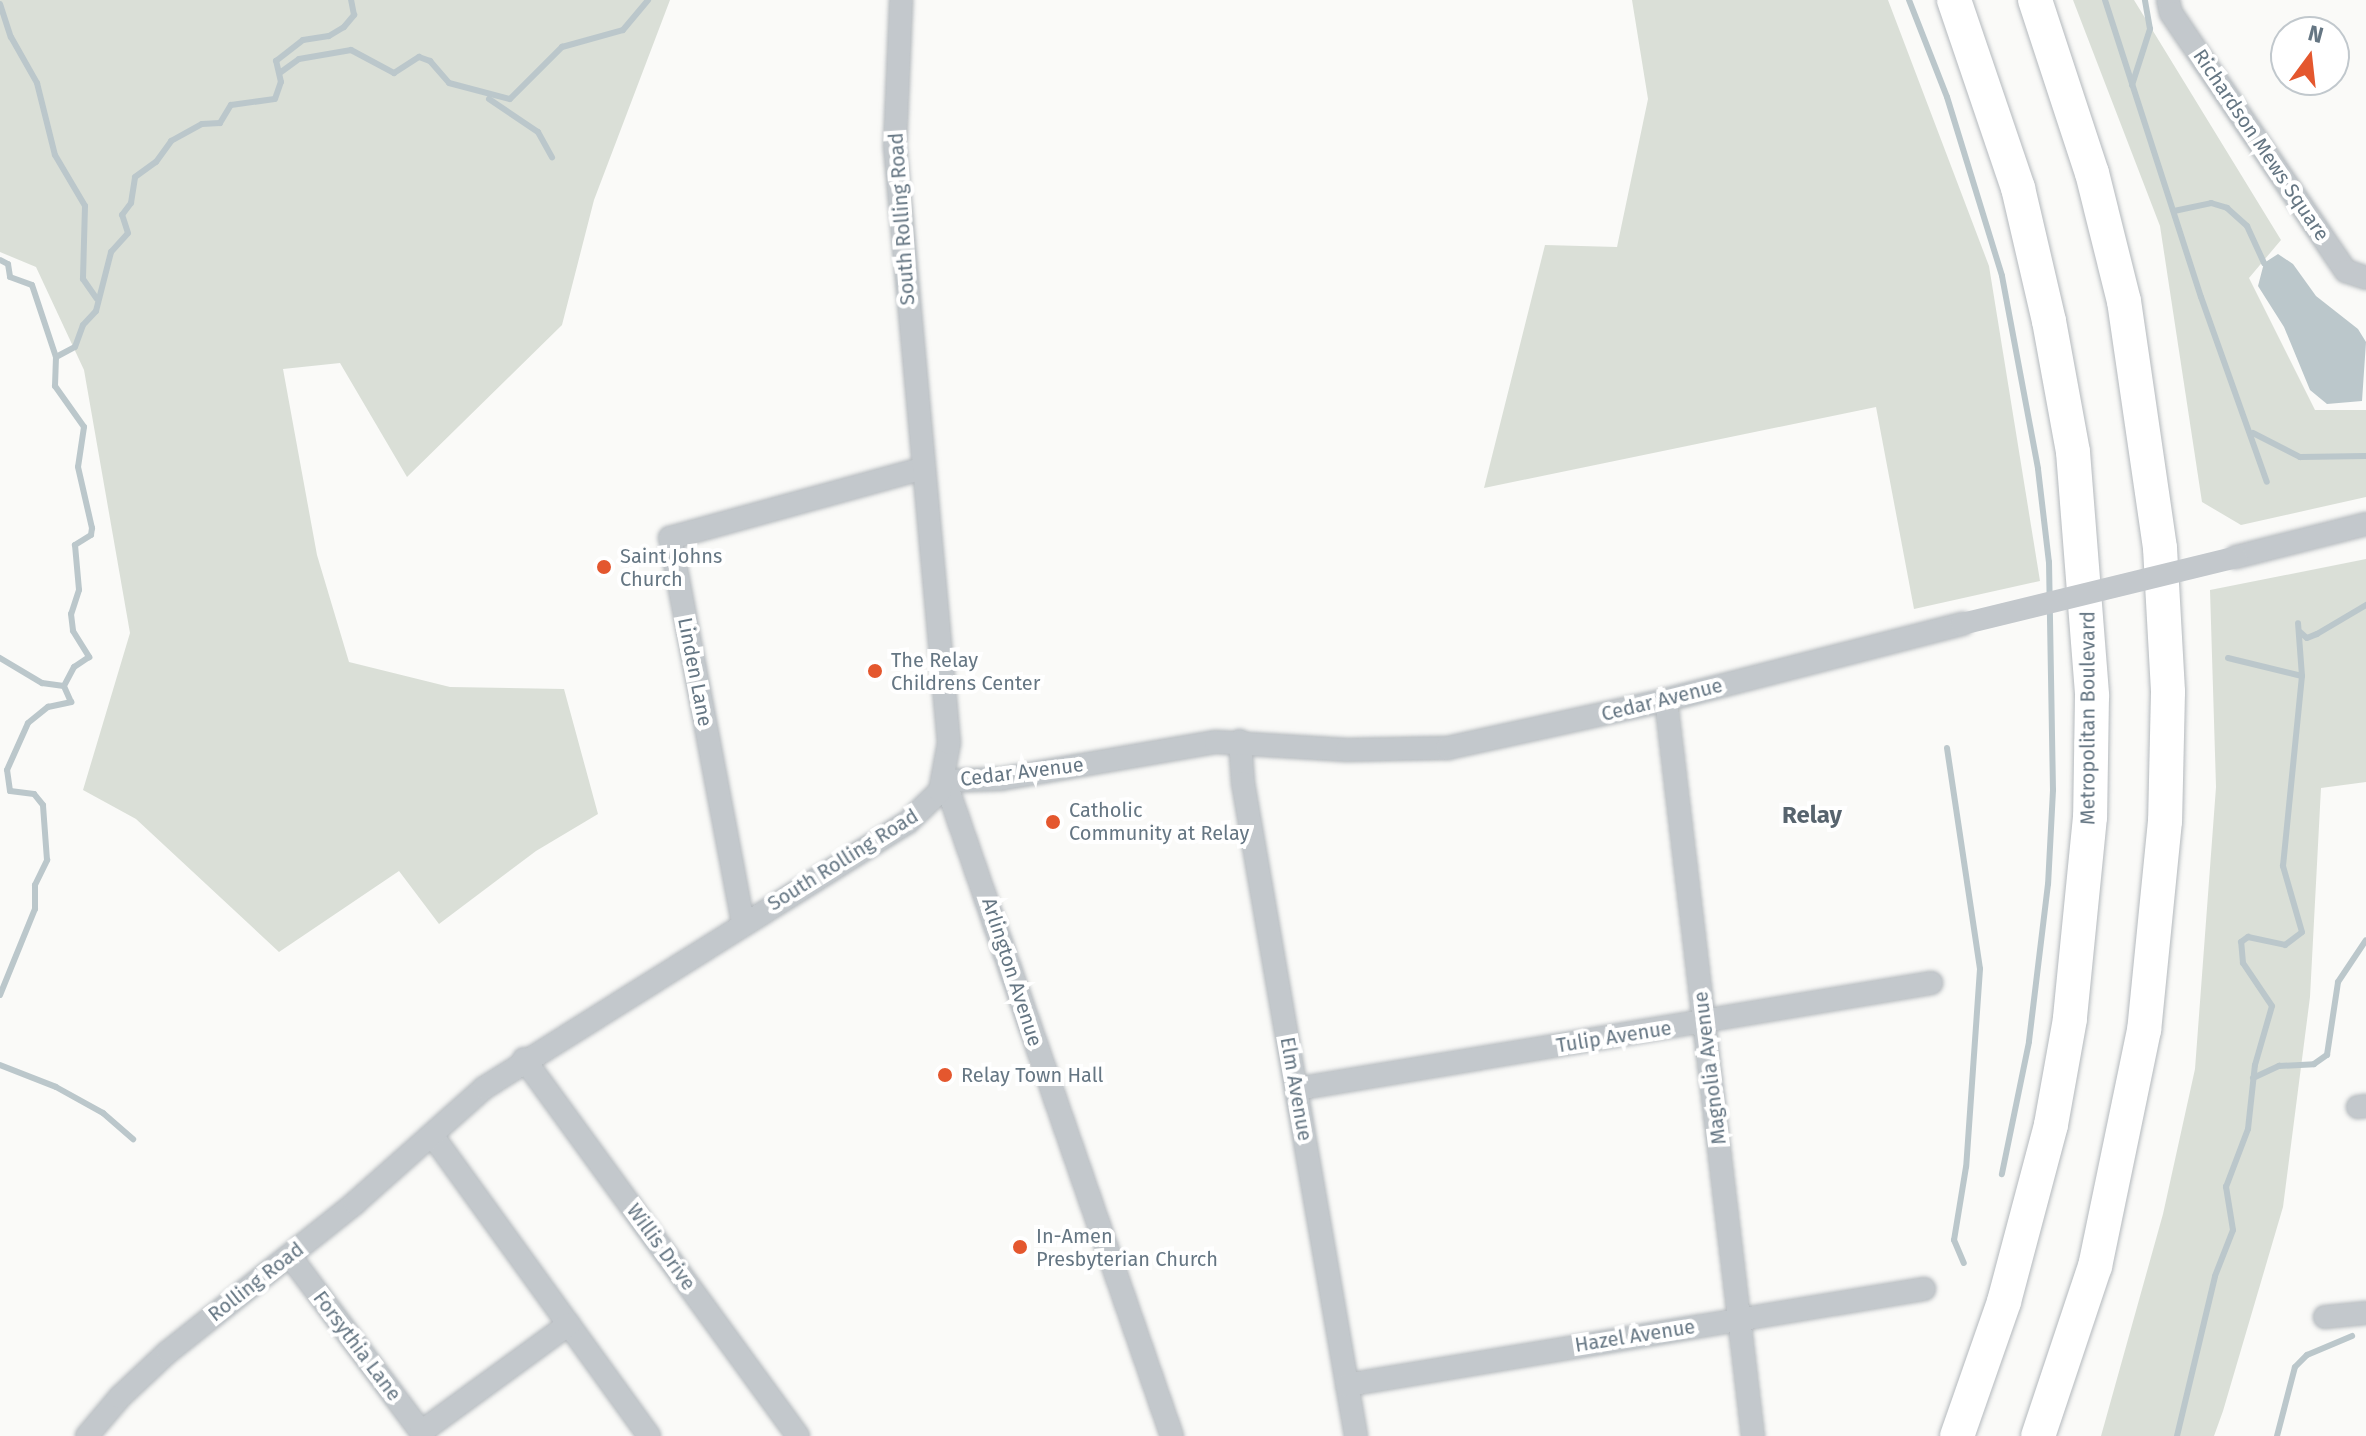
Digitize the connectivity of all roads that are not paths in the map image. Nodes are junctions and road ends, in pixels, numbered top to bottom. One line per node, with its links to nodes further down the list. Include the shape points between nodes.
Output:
1 (901, 0): 6 (street, South Rolling Road, via 895,146)
2 (1954, 0): 32 (highway, Metropolitan Boulevard, via 2018,188 2049,321 2080,513 2092,696 2090,817 2070,1019 2051,1125 2004,1302)
3 (2035, 0): 17 (highway, via 2092,173 2124,301 2160,548 2168,692 2165,821 2156,940)
4 (2168, 0): 5 (street, Richardson Mews Square, via 2171,13 2346,271)
5 (2366, 278)
6 (924, 468): 10 (street, South Rolling Road, via 949,743); 11 (street, Linden Lane, via 670,538)
7 (2366, 524): 8 (street, Cedar Avenue, bridge)
8 (1666, 700): 9 (street, Cedar Avenue, via 1448,748 1347,750); 13 (street, Magnolia Avenue)
9 (1240, 741): 10 (street, Cedar Avenue, via 1001,779); 15 (street, Elm Avenue)
10 (945, 781): 11 (street, South Rolling Road, via 930,804 907,823); 29 (street, Arlington Avenue)
11 (743, 923): 14 (street, South Rolling Road)
12 (1931, 983): 13 (street, Tulip Avenue)
13 (1704, 1022): 15 (street, Tulip Avenue); 22 (street, Magnolia Avenue)
14 (524, 1059): 16 (street, South Rolling Road); 28 (street, Willis Drive)
15 (1296, 1089): 24 (street, Elm Avenue)
16 (432, 1135): 18 (street, Rolling Road); 23 (street)
17 (2124, 1142): 33 (highway, via 2095,1266); 34 (highway, via 2101,1267)
18 (290, 1256): 25 (street, Forsythia Lane); 26 (street, Rolling Road, via 168,1352)
19 (1924, 1289): 22 (street, Hazel Avenue)
20 (2366, 1313): 21 (street)
21 (2325, 1317)
22 (1740, 1319): 24 (street, Hazel Avenue); 31 (street, Magnolia Avenue)
23 (569, 1324): 25 (street); 27 (street)
24 (1347, 1385): 30 (street, Elm Avenue)
25 (422, 1434)
26 (87, 1436)
27 (649, 1436)
28 (798, 1436)
29 (1172, 1436)
30 (1356, 1436)
31 (1753, 1436)
32 (1957, 1436)
33 (2038, 1436)
34 (2057, 1436)

